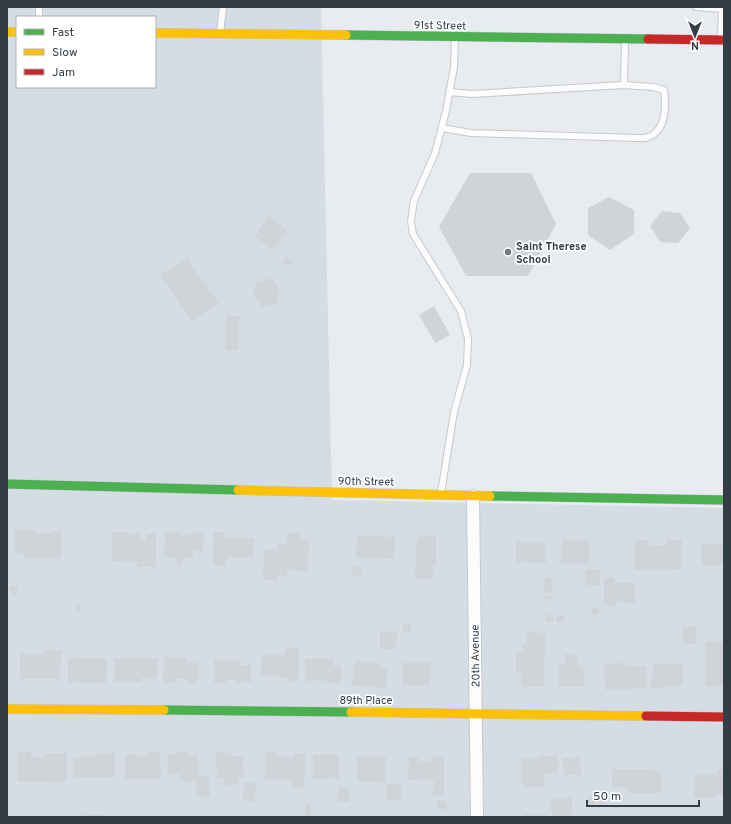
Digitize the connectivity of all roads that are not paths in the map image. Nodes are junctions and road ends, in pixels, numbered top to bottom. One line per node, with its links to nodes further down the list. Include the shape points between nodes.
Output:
1 (223, 7): 5 (lane)
2 (696, 7): 3 (lane)
3 (723, 8): 8 (lane)
4 (156, 33): 5 (street, 91st Street)
5 (220, 34): 6 (street, 91st Street)
6 (455, 37): 7 (street, 91st Street); 10 (lane, via 454,67)
7 (625, 39): 8 (street, 91st Street); 9 (lane)
8 (722, 40)
9 (624, 85): 10 (lane, via 472,94); 11 (lane, via 664,90 663,120 656,132 636,138 471,133)
10 (449, 92): 11 (lane)
11 (442, 128): 13 (lane, via 435,153 414,201 411,221 413,234 461,311 468,340 467,365 454,412)
12 (7, 484): 13 (street, 90th Street)
13 (440, 495): 14 (street, 90th Street)
14 (472, 496): 15 (street, 90th Street); 17 (street, 20th Avenue)
15 (724, 500)
16 (7, 710): 17 (street, 89th Place)
17 (476, 713): 18 (street, 89th Place); 19 (street, 20th Avenue)
18 (724, 717)
19 (477, 817)

